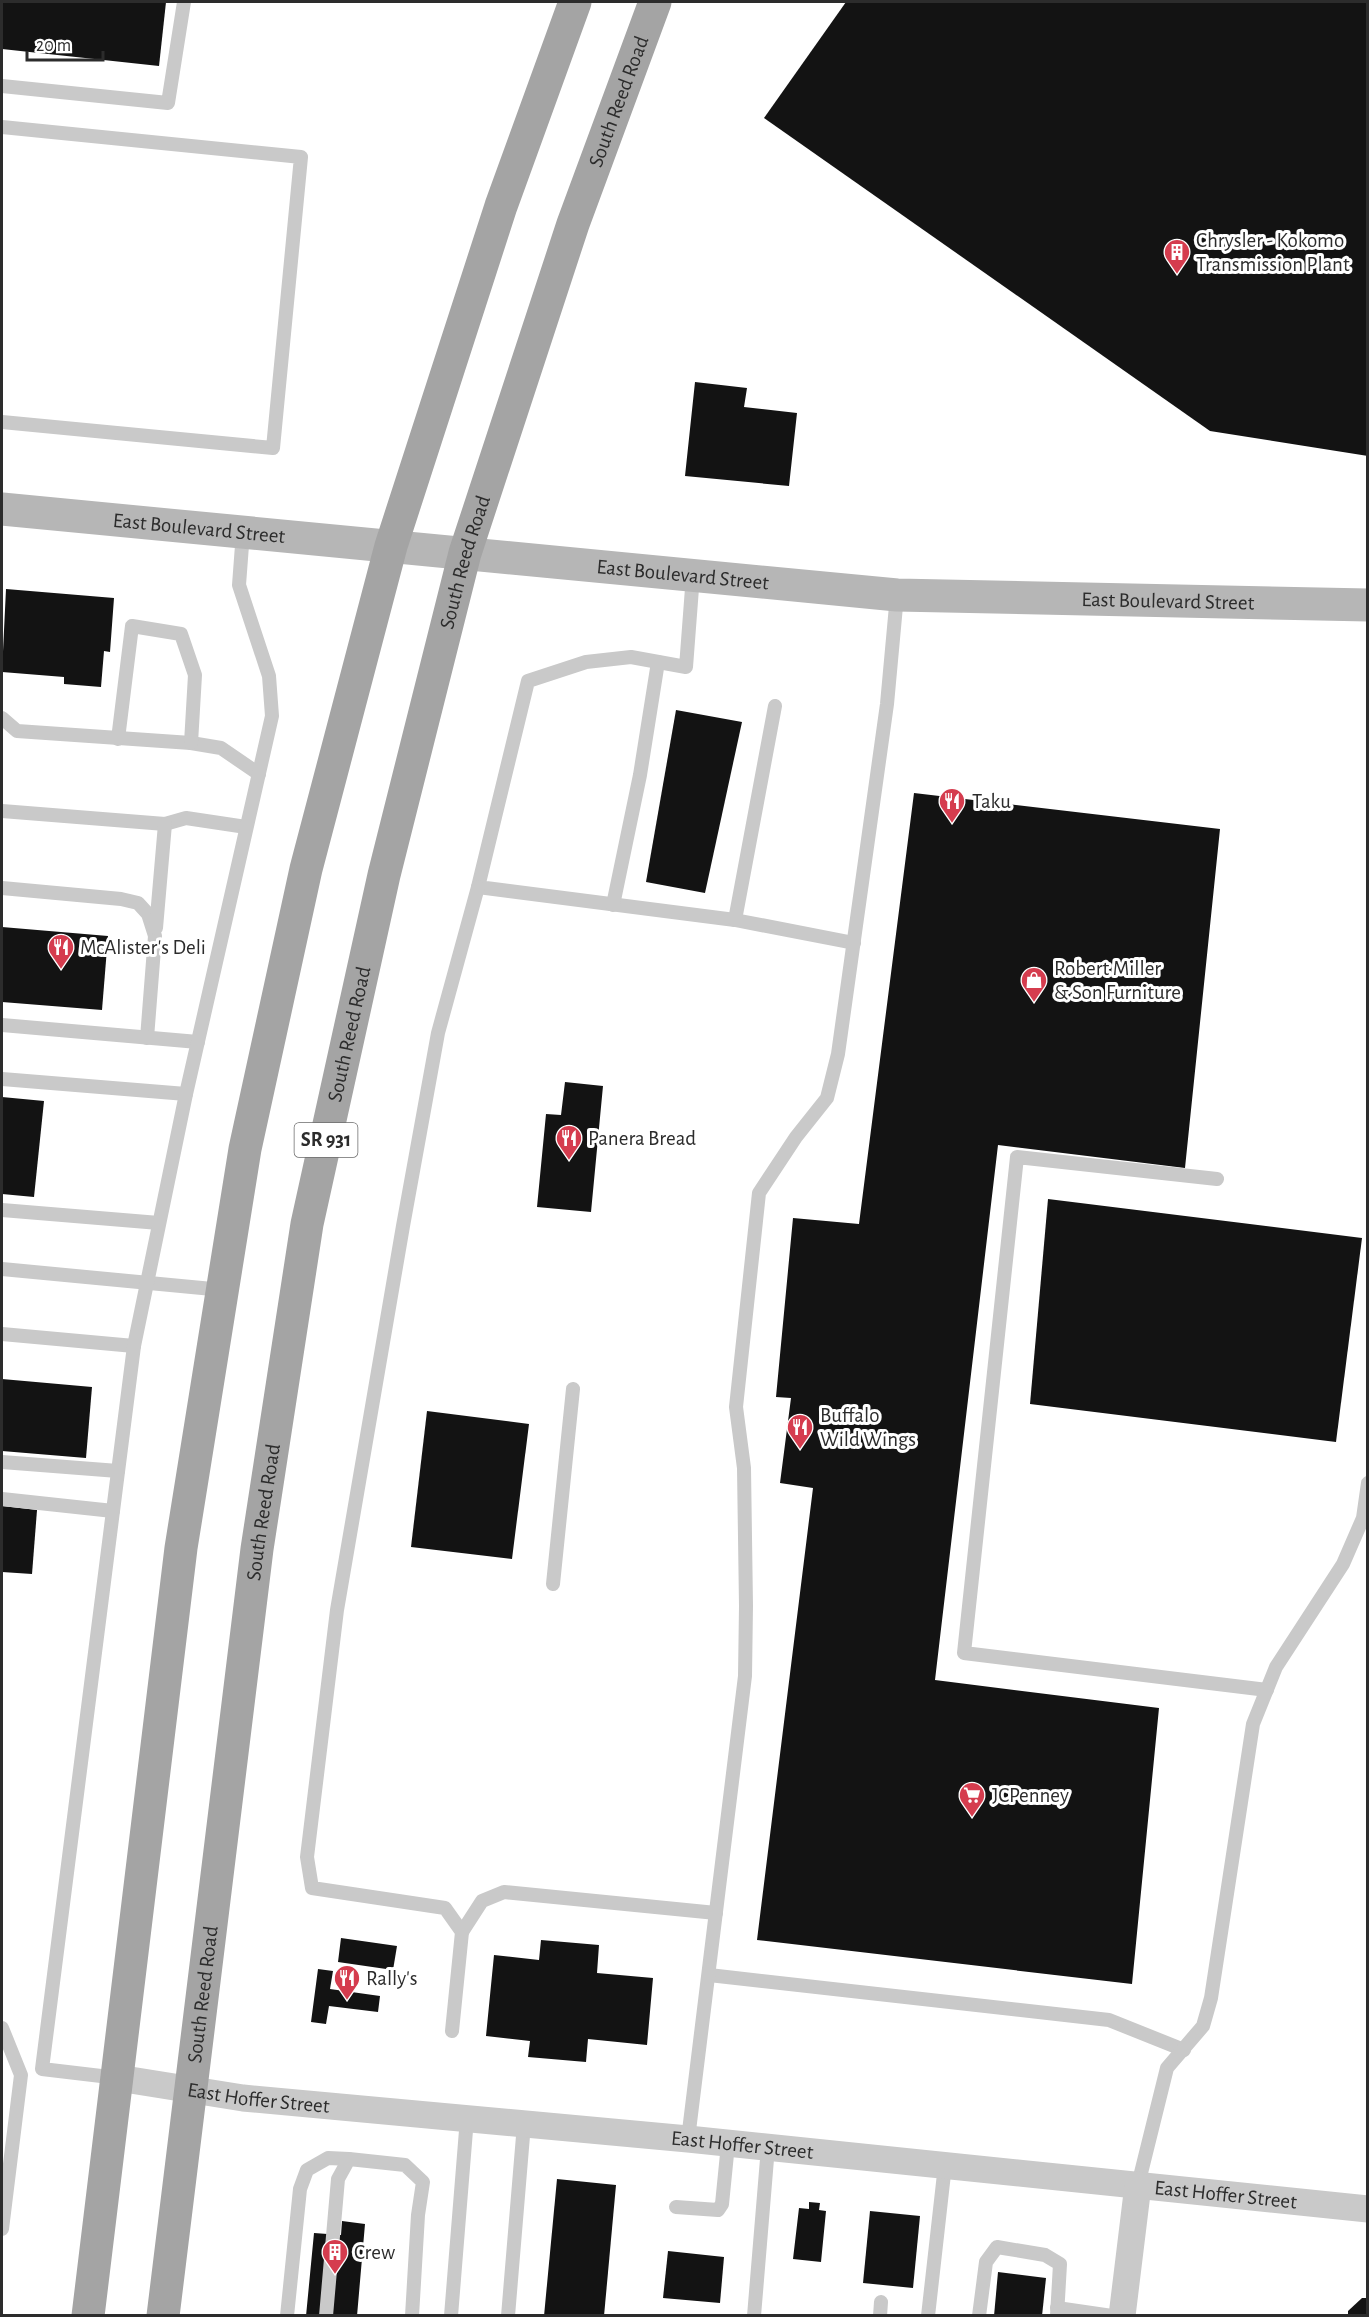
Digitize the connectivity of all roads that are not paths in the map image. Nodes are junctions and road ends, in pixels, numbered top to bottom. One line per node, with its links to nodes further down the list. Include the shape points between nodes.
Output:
1 (184, 2): 4 (lane, via 168,103)
2 (575, 2): 9 (main road, via 501,206)
3 (655, 2): 10 (main road, South Reed Road / SR 931, via 573,224)
4 (2, 86)
5 (2, 127): 6 (lane, via 301,157 273,448)
6 (2, 422)
7 (2, 509): 8 (main road, East Boulevard Street)
8 (243, 532): 9 (main road, East Boulevard Street); 19 (lane, via 239,585 269,676 272,716)
9 (391, 546): 10 (main road, East Boulevard Street); 39 (main road, via 306,869 245,1149)
10 (465, 553): 11 (main road, East Boulevard Street); 59 (main road, South Reed Road / SR 931, via 384,875 307,1224 257,1549)
11 (693, 575): 12 (main road, East Boulevard Street); 14 (lane, via 686,667)
12 (897, 595): 13 (main road, East Boulevard Street); 28 (lane)
13 (1368, 605)
14 (658, 662): 23 (lane, via 631,657 586,662 528,681); 25 (lane)
15 (775, 705): 26 (lane)
16 (2, 718): 17 (lane, via 17,730)
17 (118, 739): 18 (lane); 18 (lane, via 132,626 181,634 195,675)
18 (191, 743): 19 (lane, via 221,748)
19 (259, 774): 22 (lane)
20 (2, 811): 21 (lane)
21 (165, 824): 22 (lane, via 186,818); 27 (lane)
22 (246, 827): 31 (lane)
23 (478, 887): 25 (lane); 51 (lane, via 438,1033 407,1203 337,1610 307,1857 312,1888 445,1908)
24 (2, 888): 27 (lane, via 138,903 148,914)
25 (613, 905): 26 (lane)
26 (735, 920): 28 (lane)
27 (155, 936): 30 (lane)
28 (854, 943): 50 (lane, via 838,1054 827,1098 759,1193 736,1407 744,1468 745,1676)
29 (2, 1026): 30 (lane)
30 (147, 1038): 31 (lane)
31 (198, 1042): 33 (lane)
32 (2, 1078): 33 (lane)
33 (186, 1094): 36 (lane)
34 (1217, 1179): 49 (lane, via 1017,1157 964,1653)
35 (2, 1210): 36 (lane)
36 (159, 1222): 38 (lane)
37 (2, 1269): 38 (lane)
38 (146, 1281): 39 (lane); 41 (lane)
39 (223, 1290): 58 (main road, via 181,1548)
40 (2, 1334): 41 (lane)
41 (134, 1346): 44 (lane)
42 (573, 1389): 48 (lane)
43 (2, 1462): 44 (lane)
44 (118, 1471): 47 (lane)
45 (1368, 1483): 49 (lane, via 1364,1518 1343,1564 1276,1667)
46 (2, 1499): 47 (lane)
47 (113, 1511): 56 (lane)
48 (553, 1584)
49 (1267, 1690): 55 (lane, via 1253,1724 1211,1998 1203,2026)
50 (716, 1913): 51 (lane, via 504,1892 482,1901); 52 (lane)
51 (462, 1932): 54 (lane)
52 (709, 1975): 55 (lane, via 1109,2020); 62 (lane)
53 (2, 2028): 57 (lane)
54 (452, 2031)
55 (1184, 2050): 67 (lane, via 1167,2068)
56 (42, 2069): 57 (lane); 58 (lane)
57 (21, 2075): 70 (lane)
58 (117, 2078): 59 (street, East Hoffer Street); 72 (main road)
59 (190, 2091): 60 (street, East Hoffer Street); 73 (main road, South Reed Road / SR 931)
60 (467, 2118): 61 (street, East Hoffer Street); 77 (lane)
61 (525, 2124): 62 (street, East Hoffer Street); 78 (lane)
62 (688, 2139): 63 (street, East Hoffer Street)
63 (728, 2144): 64 (street, East Hoffer Street); 68 (lane, via 722,2204 718,2210)
64 (768, 2147): 66 (street, East Hoffer Street); 79 (lane)
65 (349, 2159): 74 (lane, via 328,2158 307,2170 303,2180); 75 (lane, via 338,2179); 76 (lane, via 405,2165 423,2182)
66 (945, 2165): 67 (street, East Hoffer Street); 80 (lane)
67 (1138, 2185): 69 (street, East Hoffer Street); 83 (street)
68 (676, 2207)
69 (1368, 2209)
70 (2, 2229)
71 (1057, 2312): 81 (lane, via 1060,2264 1045,2255 997,2247 986,2262); 82 (lane)
72 (88, 2316)
73 (163, 2316)
74 (287, 2316)
75 (326, 2316)
76 (412, 2316)
77 (451, 2316)
78 (508, 2316)
79 (754, 2316)
80 (928, 2316)
81 (979, 2316)
82 (1112, 2316)
83 (1122, 2316)

